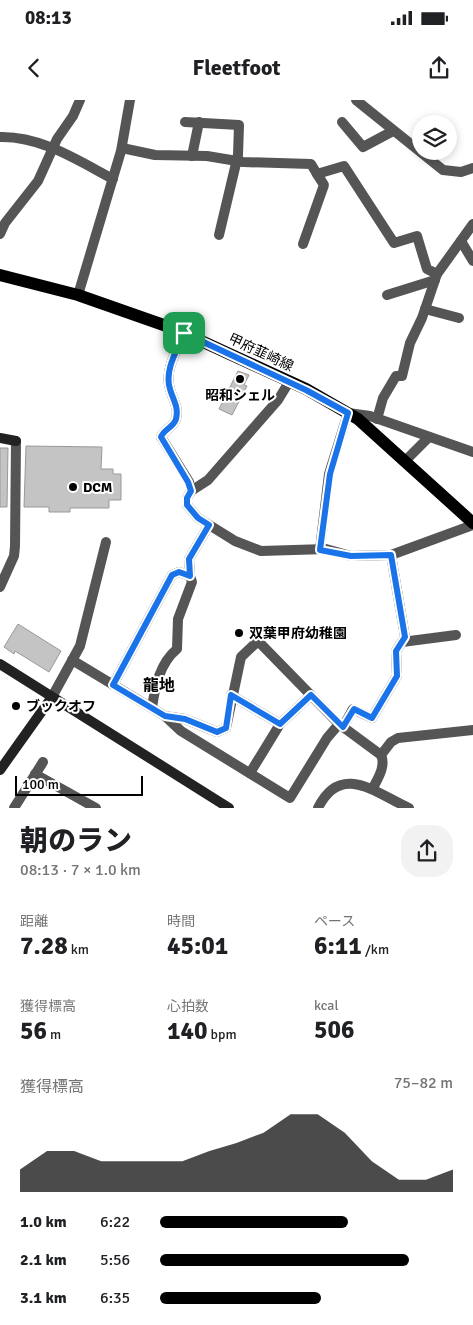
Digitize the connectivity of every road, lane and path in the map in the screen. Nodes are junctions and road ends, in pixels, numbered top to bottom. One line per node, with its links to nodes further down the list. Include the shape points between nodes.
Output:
1 (80, 100): 9 (street)
2 (130, 100): 10 (street)
3 (356, 100): 7 (street)
4 (185, 122): 5 (street)
5 (199, 122): 11 (street); 12 (street, via 240,125)
6 (342, 122): 7 (street, via 363,148)
7 (393, 131): 13 (street, via 443,170 461,172)
8 (0, 137): 9 (street, via 14,137)
9 (54, 148): 15 (street); 17 (street, via 38,181)
10 (122, 148): 11 (street, via 155,155); 15 (street)
11 (192, 156): 12 (street)
12 (236, 161): 14 (street, via 311,164); 18 (street)
13 (473, 168)
14 (317, 174): 20 (street, via 324,185); 23 (street, via 344,166 394,243 417,236 427,269)
15 (113, 179): 24 (street)
16 (473, 224): 19 (street)
17 (0, 234)
18 (220, 235)
19 (461, 241): 21 (street); 23 (street)
20 (303, 244)
21 (473, 261)
22 (0, 275): 24 (main road, 甲府韮崎線)
23 (436, 277): 25 (street); 26 (street)
24 (78, 295): 28 (main road, 甲府韮崎線)
25 (387, 295)
26 (425, 309): 27 (street); 31 (street, via 410,343 402,376 396,376 383,398)
27 (459, 318)
28 (184, 333): 29 (main road, 甲府韮崎線); 36 (street, via 172,361 169,381 177,404 176,419 161,437)
29 (289, 382): 30 (main road, 甲府韮崎線); 36 (street, via 278,400 208,480)
30 (348, 413): 31 (street); 35 (main road, 甲府韮崎線, via 365,424); 40 (street, via 330,474)
31 (377, 419): 32 (street)
32 (429, 437): 34 (street); 35 (street)
33 (0, 438): 43 (street, via 16,441 14,556)
34 (473, 452)
35 (405, 461): 37 (main road, 甲府韮崎線)
36 (191, 491): 38 (street, via 187,505)
37 (473, 524): 41 (street)
38 (209, 525): 40 (street, via 262,551); 42 (street, via 189,559)
39 (106, 542): 46 (street, via 80,646)
40 (320, 550): 41 (street, via 351,556)
41 (391, 555): 45 (street, via 405,637)
42 (190, 576): 48 (street, via 179,572 172,575); 52 (street, via 192,582 178,619 177,648 166,658)
43 (0, 587)
44 (456, 636): 45 (street)
45 (402, 642): 55 (street, via 396,651 397,676 372,718 354,709)
46 (72, 660): 48 (street); 51 (street)
47 (0, 664): 51 (street)
48 (113, 685): 52 (street)
49 (231, 695): 50 (street, via 241,657 258,641); 53 (street, via 226,728 217,732 185,719); 54 (street)
50 (311, 695): 54 (street); 55 (street)
51 (52, 697): 59 (street); 66 (street)
52 (152, 708): 53 (street)
53 (165, 716): 60 (street, via 181,731)
54 (280, 724): 60 (street)
55 (341, 725): 57 (street); 60 (street, via 327,738 290,798)
56 (473, 730): 57 (street, via 398,738)
57 (381, 755): 62 (street, via 381,771)
58 (43, 762): 61 (street)
59 (0, 770)
60 (250, 773)
61 (35, 774): 63 (street); 64 (street)
62 (373, 788): 67 (street, via 360,783 336,787 328,792); 68 (street)
63 (84, 805): 65 (street)
64 (14, 808)
65 (96, 808)
66 (229, 808)
67 (318, 808)
68 (410, 808)

